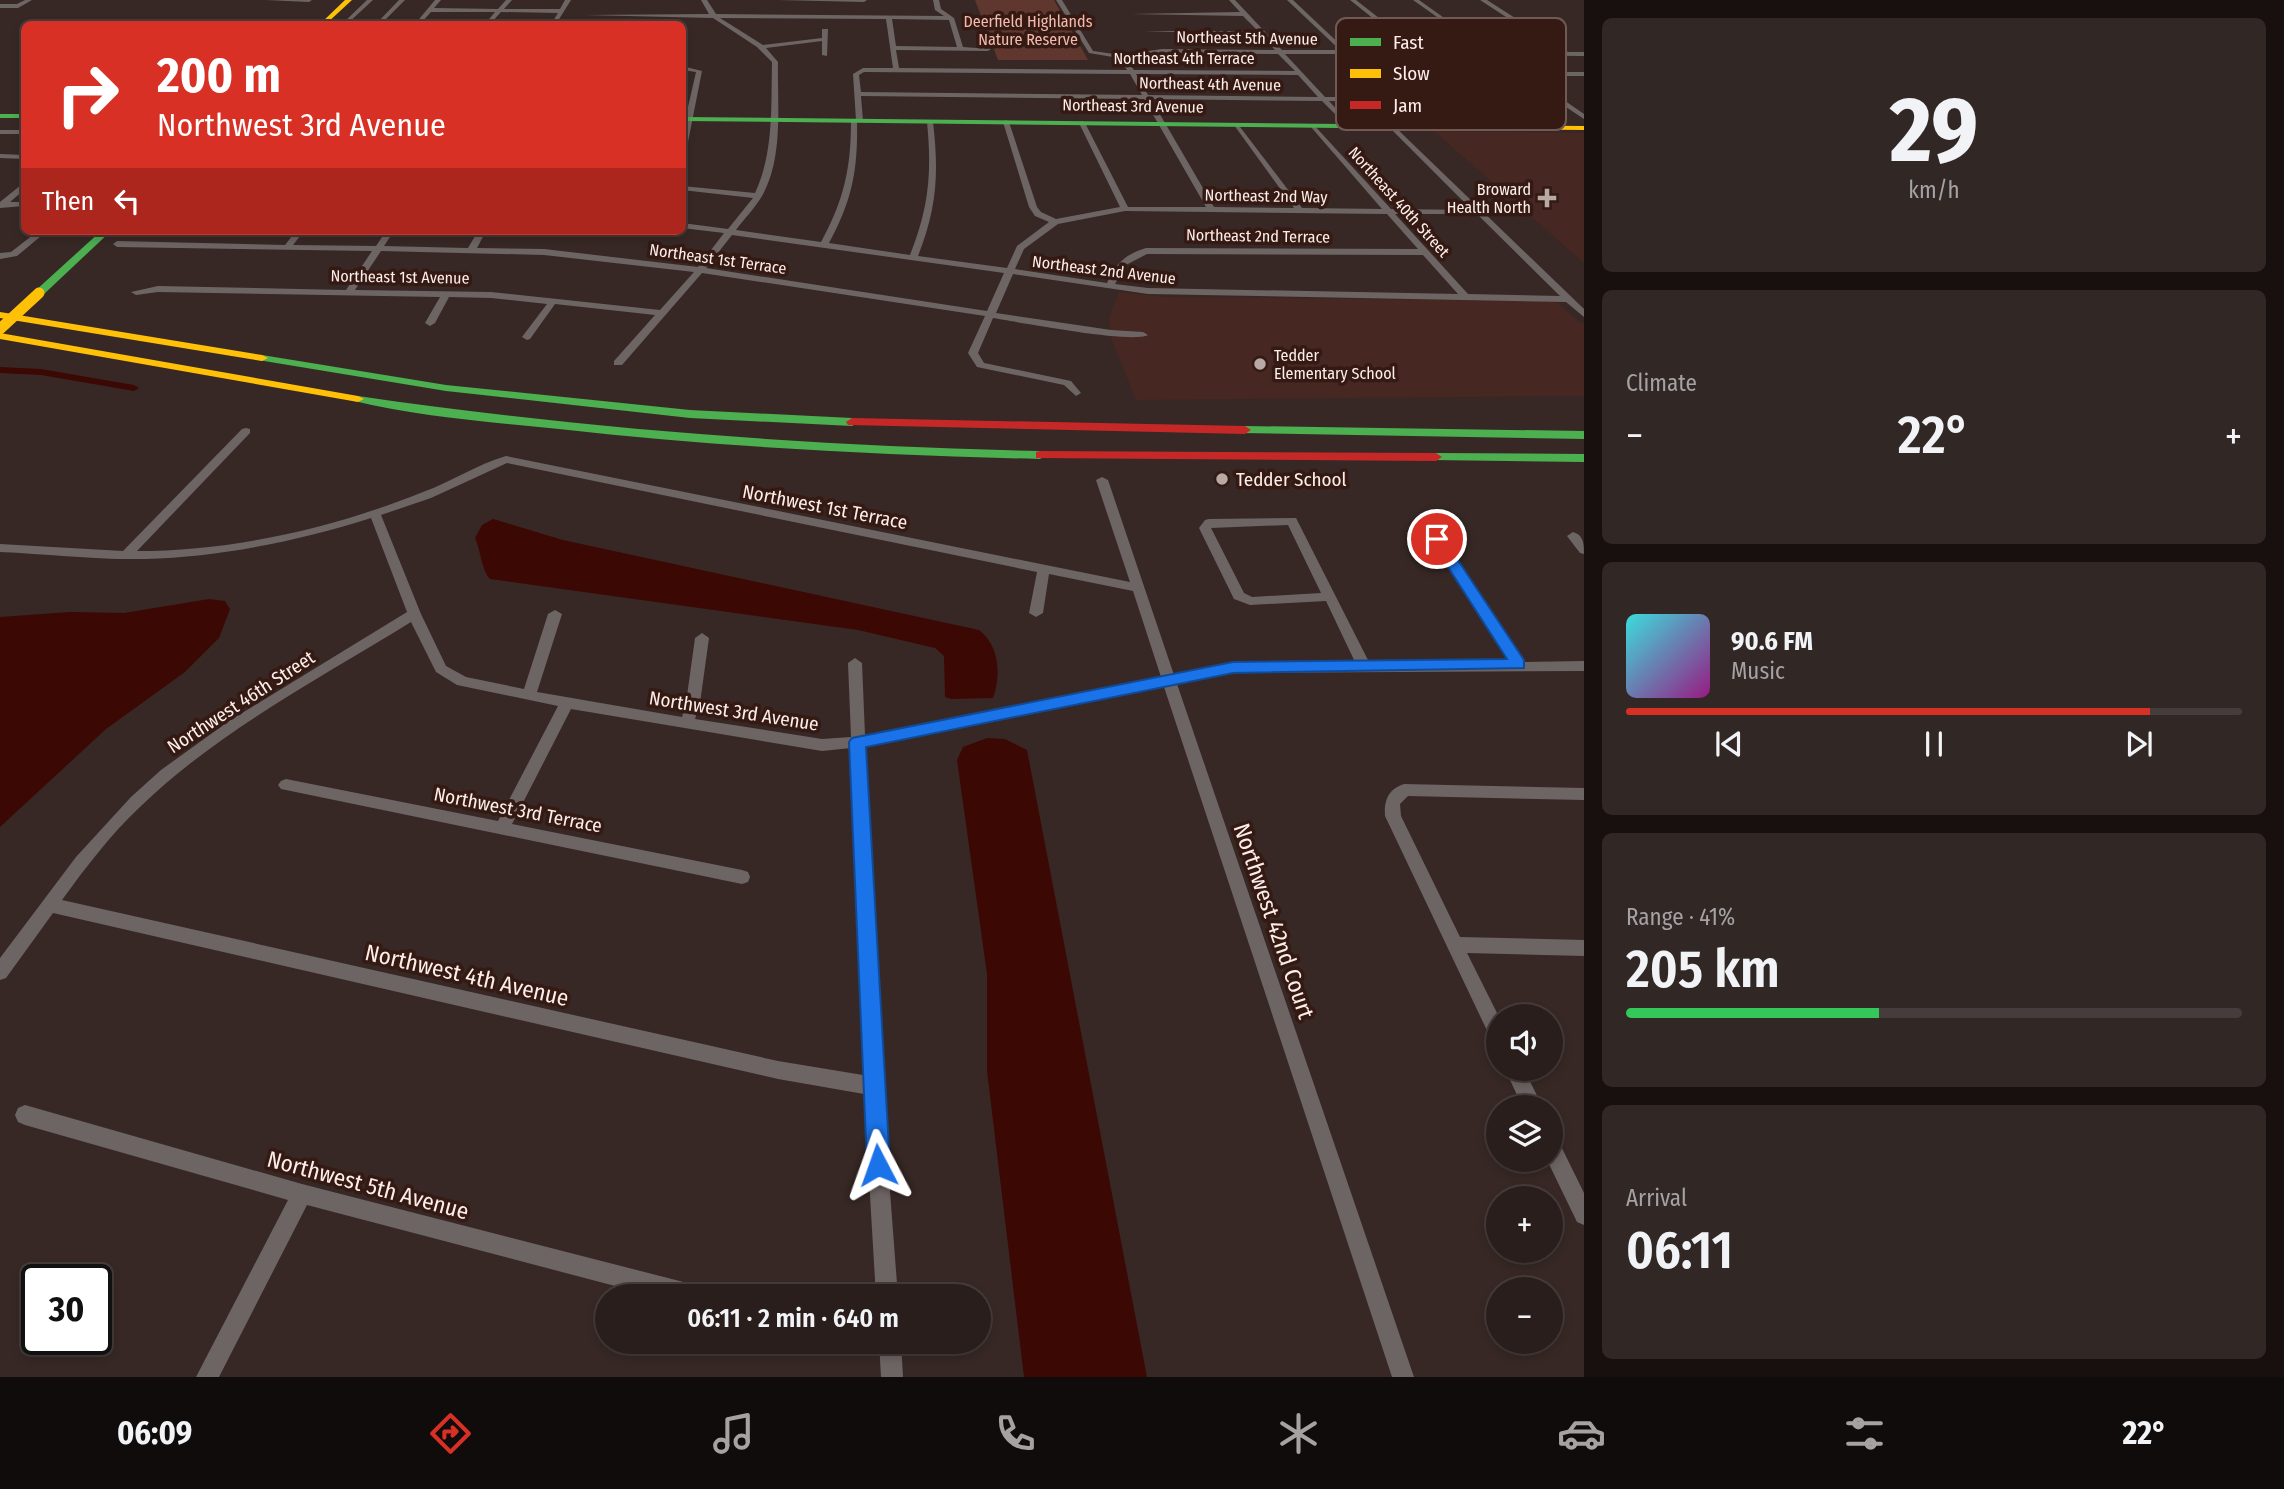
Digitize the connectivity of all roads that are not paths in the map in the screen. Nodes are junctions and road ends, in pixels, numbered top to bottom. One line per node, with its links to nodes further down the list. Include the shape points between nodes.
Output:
1 (29, 0): 24 (street, via 18,6)
2 (269, 0): 19 (street)
3 (349, 0): 47 (main road)
4 (360, 0): 48 (main road)
5 (370, 0): 49 (street)
6 (402, 0): 50 (street)
7 (438, 0): 26 (street)
8 (509, 0): 23 (street)
9 (704, 0): 38 (street)
10 (780, 0): 11 (street)
11 (864, 0)
12 (936, 0): 43 (street, via 938,10)
13 (1059, 0): 70 (street, via 1091,52)
14 (1231, 0): 36 (street, Northeast 40th Street)
15 (1290, 0): 60 (street)
16 (1353, 0): 44 (street)
17 (1416, 0): 45 (street)
18 (1483, 0): 46 (street)
19 (308, 1)
20 (567, 1): 22 (street); 31 (street)
21 (544, 2): 23 (street)
22 (559, 2)
23 (503, 5): 28 (street)
24 (0, 6)
25 (1176, 8): 33 (street)
26 (430, 10): 27 (street); 51 (street)
27 (472, 10): 28 (street); 39 (street)
28 (497, 10): 29 (street); 52 (street)
29 (521, 10): 30 (street); 40 (street)
30 (541, 10): 31 (street); 41 (street)
31 (562, 10): 53 (street)
32 (1134, 14): 33 (street)
33 (1184, 14): 36 (street)
34 (588, 15): 35 (street)
35 (614, 15): 37 (street); 54 (street)
36 (1246, 15): 58 (street, Northeast 40th Street)
37 (673, 16): 38 (street); 55 (street)
38 (716, 16): 42 (street); 61 (street)
39 (467, 17)
40 (516, 18)
41 (537, 18)
42 (889, 18): 43 (street); 62 (street)
43 (951, 18): 63 (street)
44 (1376, 18)
45 (1441, 18)
46 (1511, 18)
47 (326, 21)
48 (337, 21)
49 (347, 21)
50 (381, 21)
51 (420, 21)
52 (489, 21)
53 (556, 21)
54 (611, 21)
55 (671, 21)
56 (825, 29): 59 (street)
57 (1147, 32): 58 (street)
58 (1263, 33): 65 (street, Northeast 40th Street)
59 (825, 39): 61 (street); 69 (street)
60 (1336, 42)
61 (762, 47): 91 (street, via 778,69)
62 (893, 48): 63 (street); 72 (street)
63 (960, 48): 64 (street)
64 (988, 49)
65 (1281, 52): 66 (street, Northeast 5th Avenue); 70 (street, Northeast 5th Avenue, via 1162,51); 74 (street, Northeast 40th Street)
66 (1336, 52)
67 (1567, 54): 68 (street, Northeast 5th Avenue)
68 (1584, 54)
69 (825, 55)
70 (1121, 57): 73 (street)
71 (686, 68): 78 (street, via 699,71)
72 (896, 70): 73 (street, Northeast 4th Terrace); 79 (street, Northeast 4th Terrace, via 858,71)
73 (1132, 72): 74 (street, Northeast 4th Terrace); 80 (street)
74 (1300, 73): 81 (street, Northeast 40th Street)
75 (1566, 74): 76 (street)
76 (1584, 74)
77 (686, 91): 78 (street)
78 (693, 91): 87 (street)
79 (858, 94): 80 (street, Northeast 4th Avenue); 92 (street)
80 (1148, 97): 81 (street, Northeast 4th Avenue); 96 (street)
81 (1324, 99): 82 (street, Northeast 4th Avenue); 84 (street, Northeast 40th Street)
82 (1336, 99)
83 (1566, 104): 88 (street)
84 (1336, 112)
85 (0, 116): 86 (main road)
86 (21, 116)
87 (686, 116)
88 (1584, 117)
89 (686, 119): 91 (main road, Northeast 3rd Avenue)
90 (686, 120): 105 (street, via 690,126)
91 (774, 120): 92 (main road, Northeast 3rd Avenue); 110 (street, via 769,164)
92 (857, 121): 93 (main road, Northeast 3rd Avenue); 127 (street, via 855,166 847,200)
93 (930, 122): 94 (main road, Northeast 3rd Avenue); 133 (street, via 935,191)
94 (1006, 122): 95 (main road, Northeast 3rd Avenue); 118 (street, via 1033,207)
95 (1082, 123): 96 (main road, Northeast 3rd Avenue); 113 (street)
96 (1162, 124): 97 (main road, Northeast 3rd Avenue); 114 (street)
97 (1237, 125): 98 (main road, Northeast 3rd Avenue); 115 (street)
98 (1313, 126): 99 (main road, Northeast 3rd Avenue); 116 (street, Northeast 40th Street)
99 (1336, 126)
100 (1566, 128): 101 (main road, Northeast 3rd Avenue)
101 (1584, 128)
102 (1394, 130): 117 (street)
103 (0, 132): 104 (street)
104 (21, 132)
105 (686, 139)
106 (0, 156): 107 (street)
107 (21, 156)
108 (686, 188): 110 (street)
109 (21, 189): 111 (street)
110 (758, 196): 120 (street)
111 (0, 205): 112 (street)
112 (21, 206)
113 (1125, 209): 114 (street, Northeast 2nd Way); 118 (street, Northeast 2nd Way)
114 (1211, 209): 115 (street, Northeast 2nd Way)
115 (1299, 210): 116 (street, Northeast 2nd Way)
116 (1387, 211): 117 (street, Northeast 2nd Way); 131 (street, Northeast 40th Street)
117 (1478, 212): 142 (street)
118 (1055, 222): 135 (street, via 1020,248)
119 (686, 225): 120 (street, Northeast 2nd Avenue)
120 (733, 231): 127 (street, Northeast 2nd Avenue); 134 (street)
121 (38, 235): 132 (street, via 14,254)
122 (87, 235): 137 (main road)
123 (297, 235): 128 (street)
124 (387, 235): 129 (street)
125 (480, 235): 130 (street)
126 (112, 237): 128 (street, Northeast 1st Terrace); 137 (main road)
127 (824, 244): 133 (street, Northeast 2nd Avenue)
128 (288, 246): 129 (street, Northeast 1st Terrace)
129 (379, 248): 130 (street, Northeast 1st Terrace); 139 (street)
130 (472, 248): 134 (street, Northeast 1st Terrace)
131 (1424, 252): 136 (street, Northeast 2nd Terrace, via 1146,251 1125,258); 141 (street, Northeast 40th Street)
132 (0, 256)
133 (913, 257): 135 (street, Northeast 2nd Avenue)
134 (701, 270): 145 (street); 146 (street, Northeast 1st Terrace)
135 (1010, 272): 136 (street, Northeast 2nd Avenue); 146 (street)
136 (1110, 286): 141 (street, Northeast 2nd Avenue, via 1179,293)
137 (32, 292): 144 (main road); 149 (main road, bridge)
138 (136, 292): 139 (street, Northeast 1st Avenue)
139 (350, 292): 140 (street, Northeast 1st Avenue)
140 (447, 293): 143 (street, Northeast 1st Avenue); 148 (street)
141 (1465, 297): 142 (street, Northeast 2nd Avenue)
142 (1568, 299): 147 (street)
143 (554, 300): 145 (street, Northeast 1st Avenue); 152 (street)
144 (0, 312): 156 (main road, via 432,374); 159 (main road, via 480,393 690,414)
145 (663, 313): 153 (street)
146 (991, 314): 150 (street, Northeast 1st Terrace); 155 (street, via 973,354 975,359 988,367 1067,383)
147 (1584, 314)
148 (430, 323)
149 (0, 327): 163 (main road, via 387,391 661,423 882,436)
150 (1143, 335)
151 (0, 337): 154 (main road)
152 (527, 337)
153 (618, 363)
154 (307, 391): 163 (main road, via 352,392 610,425 808,440); 165 (main road, via 510,422 767,445 960,452)
155 (1076, 393)
156 (727, 404): 158 (main road, via 947,414); 159 (main road)
157 (1566, 418): 158 (main road)
158 (1448, 423): 160 (main road)
159 (872, 424): 162 (main road)
160 (1584, 425)
161 (246, 431): 174 (street)
162 (1584, 435)
163 (1532, 448): 164 (main road)
164 (1584, 449)
165 (1516, 457): 166 (main road); 167 (main road)
166 (1584, 458)
167 (1584, 464)
168 (1102, 480): 176 (street, Northwest 42nd Court)
169 (374, 514): 174 (street, via 214,550); 175 (street, Northwest 1st Terrace, via 458,483 506,459); 179 (street, Northwest 3rd Avenue)
170 (1573, 536): 173 (street)
171 (1437, 539): 183 (street)
172 (0, 548): 174 (street)
173 (1584, 550)
174 (126, 555)
175 (1044, 569): 176 (street, Northwest 1st Terrace); 178 (street)
176 (1137, 588): 186 (street, Northwest 42nd Court)
177 (1330, 597): 177 (street, via 1250,601 1239,596 1205,528 1209,523 1292,521); 184 (street)
178 (1036, 613)
179 (414, 614): 187 (street, Northwest 3rd Avenue, via 441,669 462,681); 195 (street, Northwest 46th Street, via 177,765 134,802)
180 (555, 614): 187 (street)
181 (702, 638): 189 (street)
182 (855, 663): 190 (street)
183 (1519, 664): 184 (street, Northwest 3rd Avenue); 185 (street, Northwest 3rd Avenue)
184 (1364, 666): 186 (street, Northwest 3rd Avenue, via 1233,667)
185 (1584, 666)
186 (1169, 678): 190 (street, Northwest 3rd Avenue); 210 (street, Northwest 42nd Court)
187 (529, 695): 188 (street, Northwest 3rd Avenue)
188 (567, 703): 189 (street, Northwest 3rd Avenue); 193 (street)
189 (687, 722): 190 (street, Northwest 3rd Avenue, via 822,745)
190 (858, 742): 200 (street)
191 (286, 785): 193 (street, Northwest 3rd Terrace)
192 (1584, 794): 196 (street, via 1404,790 1392,802 1393,816)
193 (502, 828): 194 (street, Northwest 3rd Terrace)
194 (742, 877)
195 (51, 905): 198 (street, Northwest 46th Street); 200 (street, Northwest 4th Avenue, via 778,1070)
196 (1455, 945): 197 (street); 199 (street)
197 (1584, 948)
198 (0, 972)
199 (1486, 1010)
200 (873, 1086): 206 (street)
201 (25, 1115): 203 (street, Northwest 5th Avenue)
202 (1563, 1171): 204 (street)
203 (302, 1194): 205 (street, Northwest 5th Avenue); 208 (street)
204 (1584, 1214)
205 (649, 1284)
206 (886, 1284)
207 (891, 1354): 209 (street)
208 (207, 1377)
209 (892, 1377)
210 (1403, 1377)

